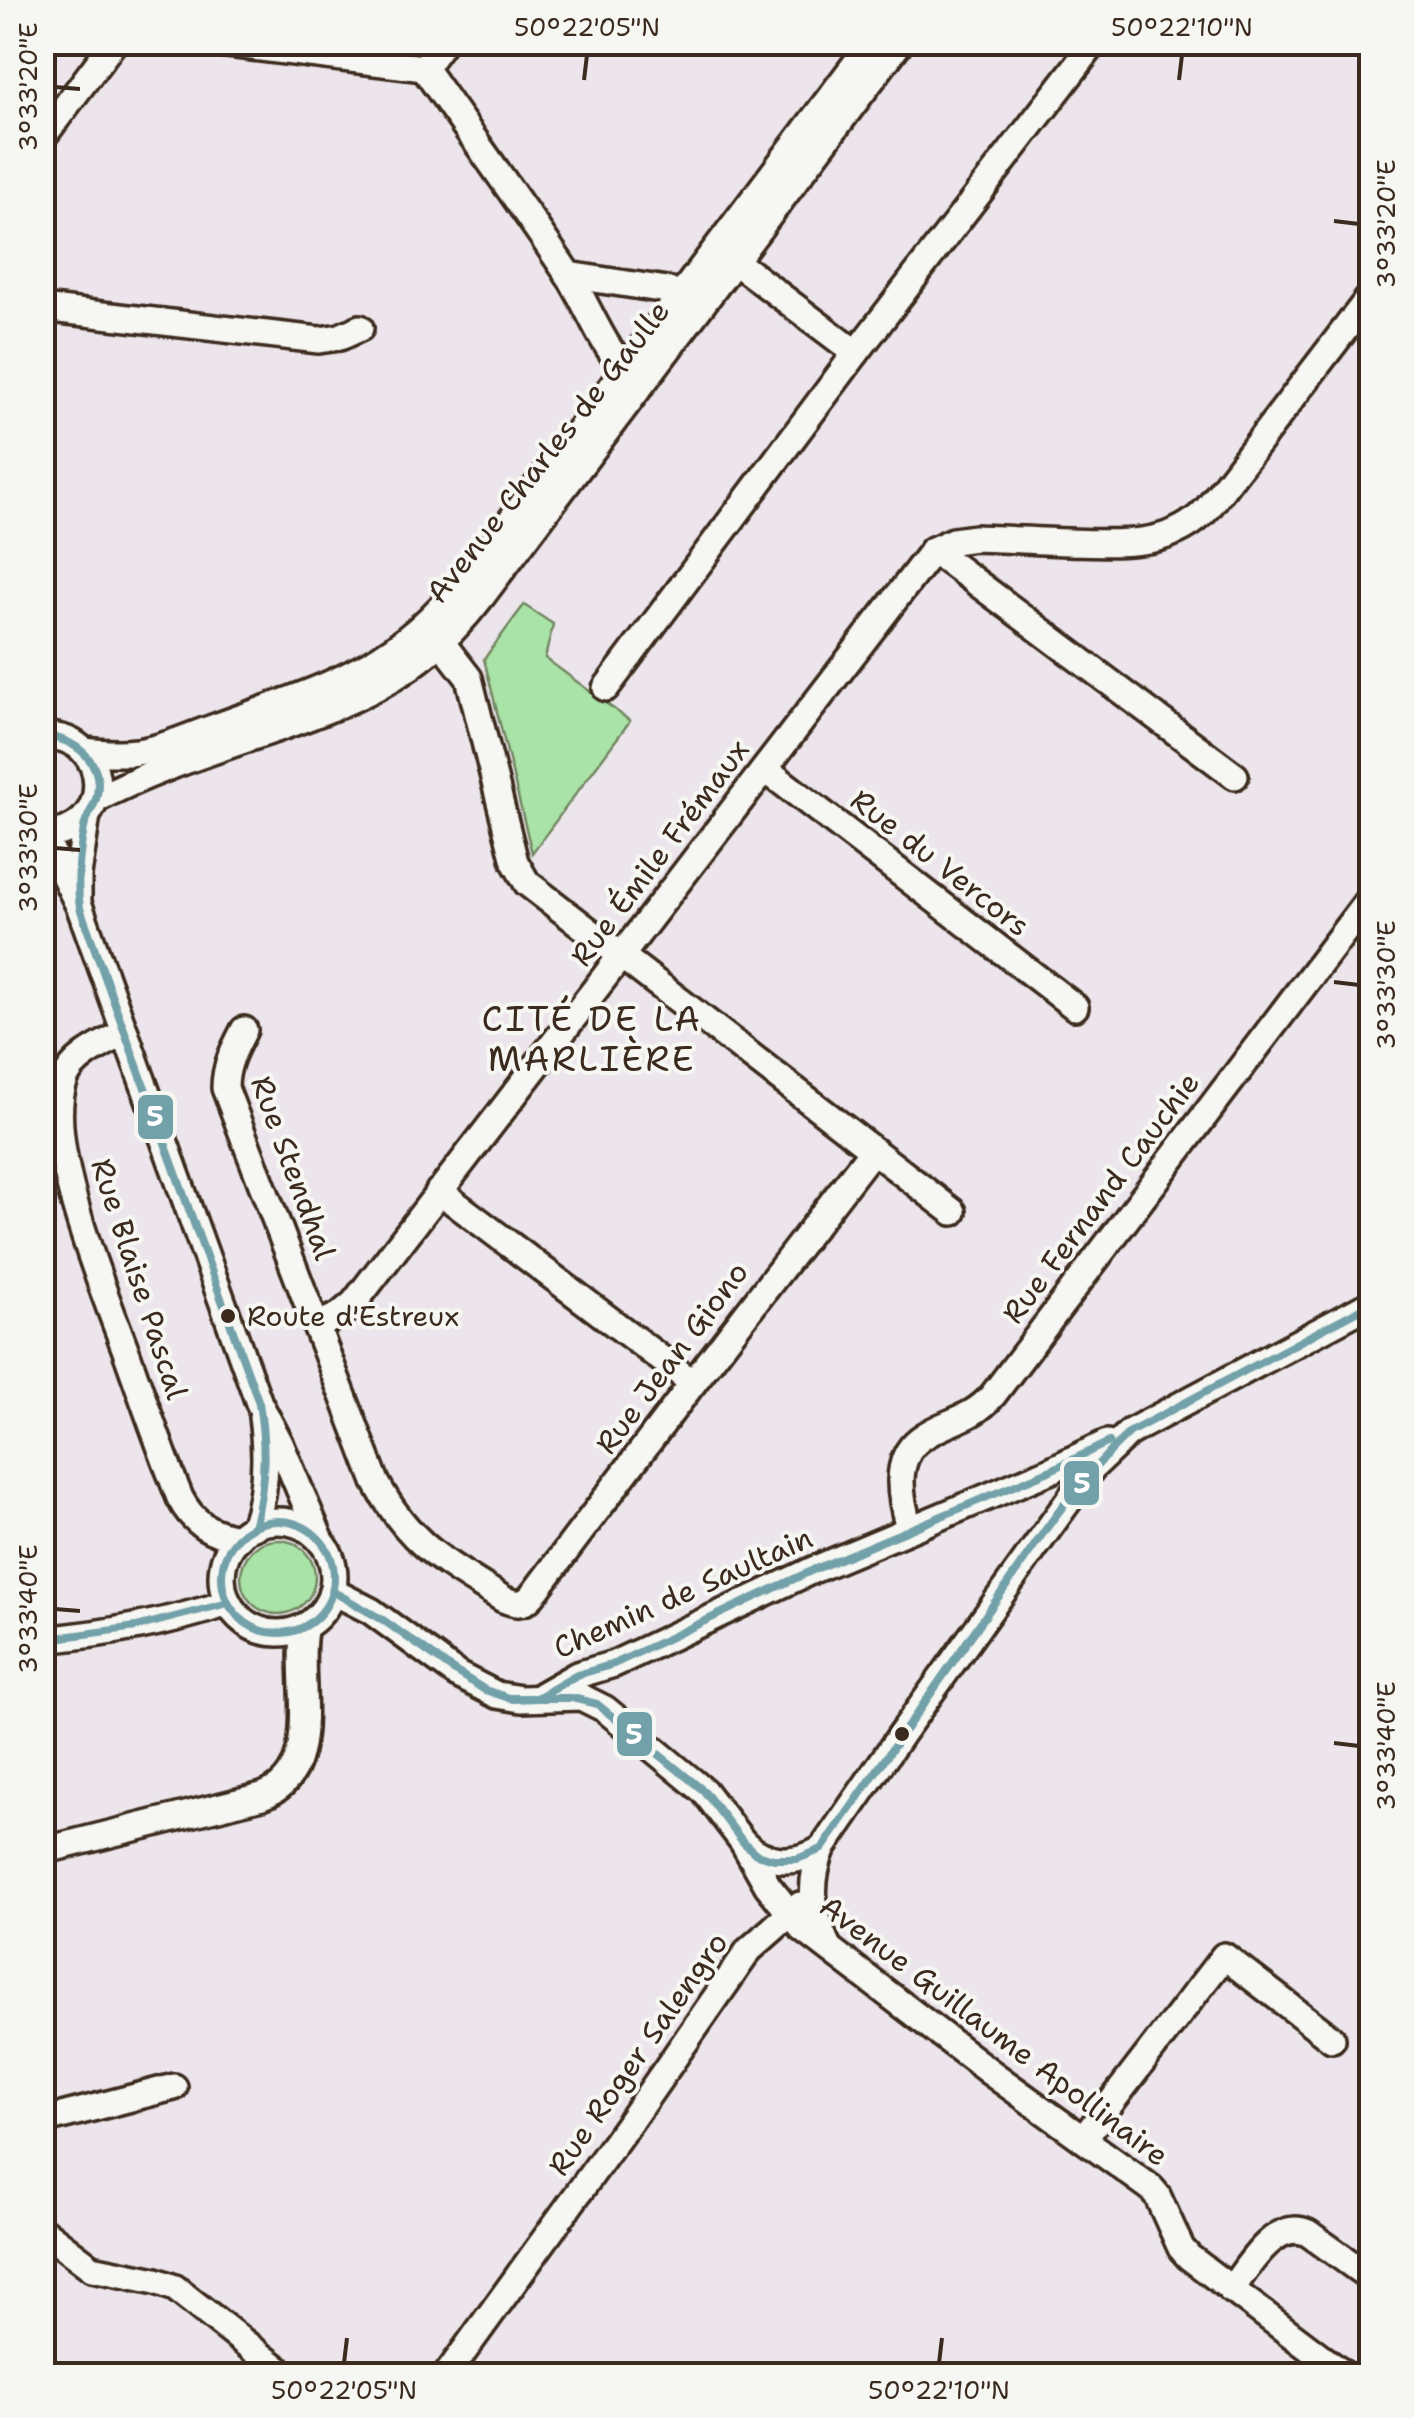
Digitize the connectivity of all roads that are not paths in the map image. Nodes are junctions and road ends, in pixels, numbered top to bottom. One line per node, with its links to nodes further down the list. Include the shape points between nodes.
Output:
1 (114, 42): 8 (street)
2 (211, 42): 7 (street)
3 (443, 42): 7 (street)
4 (872, 42): 9 (street, Avenue Charles de Gaulle)
5 (900, 42): 9 (street, Avenue Charles de Gaulle)
6 (1096, 42): 15 (street)
7 (424, 68): 10 (street)
8 (42, 138)
9 (726, 254): 12 (street, Avenue Charles de Gaulle); 15 (street)
10 (568, 275): 12 (street, via 666,290); 16 (street, via 604,340)
11 (1372, 294): 17 (street, via 1208,508 1183,530 1132,543 975,538)
12 (689, 304): 16 (street, Avenue Charles de Gaulle)
13 (42, 308): 14 (street, via 319,340)
14 (360, 328)
15 (856, 353): 19 (street)
16 (634, 377): 18 (street, Avenue Charles de Gaulle, via 452,596)
17 (934, 550): 22 (street, Rue Émile Frémaux); 23 (street)
18 (434, 632): 21 (street, Avenue Charles de Gaulle, via 293,699 147,750); 24 (street, Avenue Charles de Gaulle, via 411,666 349,701 153,772); 28 (street, via 470,678 518,870)
19 (606, 688)
20 (42, 736): 21 (street, Avenue Charles de Gaulle, via 64,738)
21 (84, 751): 24 (street, via 97,776)
22 (765, 769): 28 (street, Rue Émile Frémaux); 29 (street, Rue du Vercors)
23 (1235, 776)
24 (91, 808): 25 (street, Avenue Charles de Gaulle, via 67,830); 27 (street, via 78,875)
25 (42, 836): 27 (street)
26 (1372, 895): 42 (street, Rue Fernand Cauchie, via 985,1404 913,1446 900,1482)
27 (80, 908): 31 (street)
28 (621, 957): 32 (street); 33 (street, Rue Émile Frémaux)
29 (1075, 1008)
30 (244, 1030): 36 (street, Rue Stendhal, via 230,1056 225,1088)
31 (125, 1032): 38 (street); 43 (street, Rue Blaise Pascal, via 66,1076 66,1168 180,1498 205,1528 227,1536)
32 (872, 1151): 34 (street); 37 (street, Rue Jean Giono)
33 (439, 1192): 36 (street, Rue Émile Frémaux, via 354,1303); 37 (street)
34 (953, 1212)
35 (1372, 1303): 39 (street)
36 (316, 1326): 47 (street, Rue Stendhal, via 368,1466 402,1524 425,1548 503,1599)
37 (692, 1383): 47 (street, Rue Jean Giono)
38 (259, 1403): 43 (street, via 264,1466 260,1500); 44 (street)
39 (1130, 1432): 40 (street, Chemin de Saultain); 41 (street)
40 (1029, 1480): 41 (street, via 1049,1494); 42 (street, Chemin de Saultain)
41 (1055, 1518): 54 (street)
42 (908, 1528): 50 (street, Chemin de Saultain)
43 (246, 1532): 44 (street, via 290,1522); 46 (street, via 223,1569)
44 (321, 1542): 45 (street, via 332,1565)
45 (332, 1591): 48 (street); 51 (street, Chemin de Saultain, via 484,1690)
46 (228, 1602): 48 (street, via 241,1619 265,1632); 49 (street, via 136,1628)
47 (522, 1604)
48 (305, 1626): 55 (street, via 302,1734 280,1787)
49 (42, 1640)
50 (614, 1664): 51 (street, Chemin de Saultain); 52 (street, via 601,1684)
51 (538, 1698): 52 (street, via 581,1697)
52 (605, 1708): 53 (street, via 704,1791)
53 (743, 1842): 54 (street, via 774,1859); 57 (street)
54 (822, 1849): 56 (street)
55 (42, 1851)
56 (814, 1878): 57 (street, Rue Roger Salengro); 58 (street, via 817,1924)
57 (790, 1915): 58 (street, Avenue Guillaume Apollinaire); 67 (street, Rue Roger Salengro, via 749,1950)
58 (828, 1948): 62 (street, Avenue Guillaume Apollinaire)
59 (1332, 2039): 62 (street, via 1224,1956)
60 (174, 2087): 61 (street)
61 (42, 2121)
62 (1083, 2139): 65 (street, Avenue Guillaume Apollinaire, via 1151,2188 1182,2248)
63 (42, 2230): 66 (street, via 92,2268 175,2288)
64 (1372, 2279): 65 (street, via 1296,2229 1266,2244)
65 (1231, 2290): 68 (street, Avenue Guillaume Apollinaire)
66 (287, 2376)
67 (446, 2376)
68 (1346, 2376)

